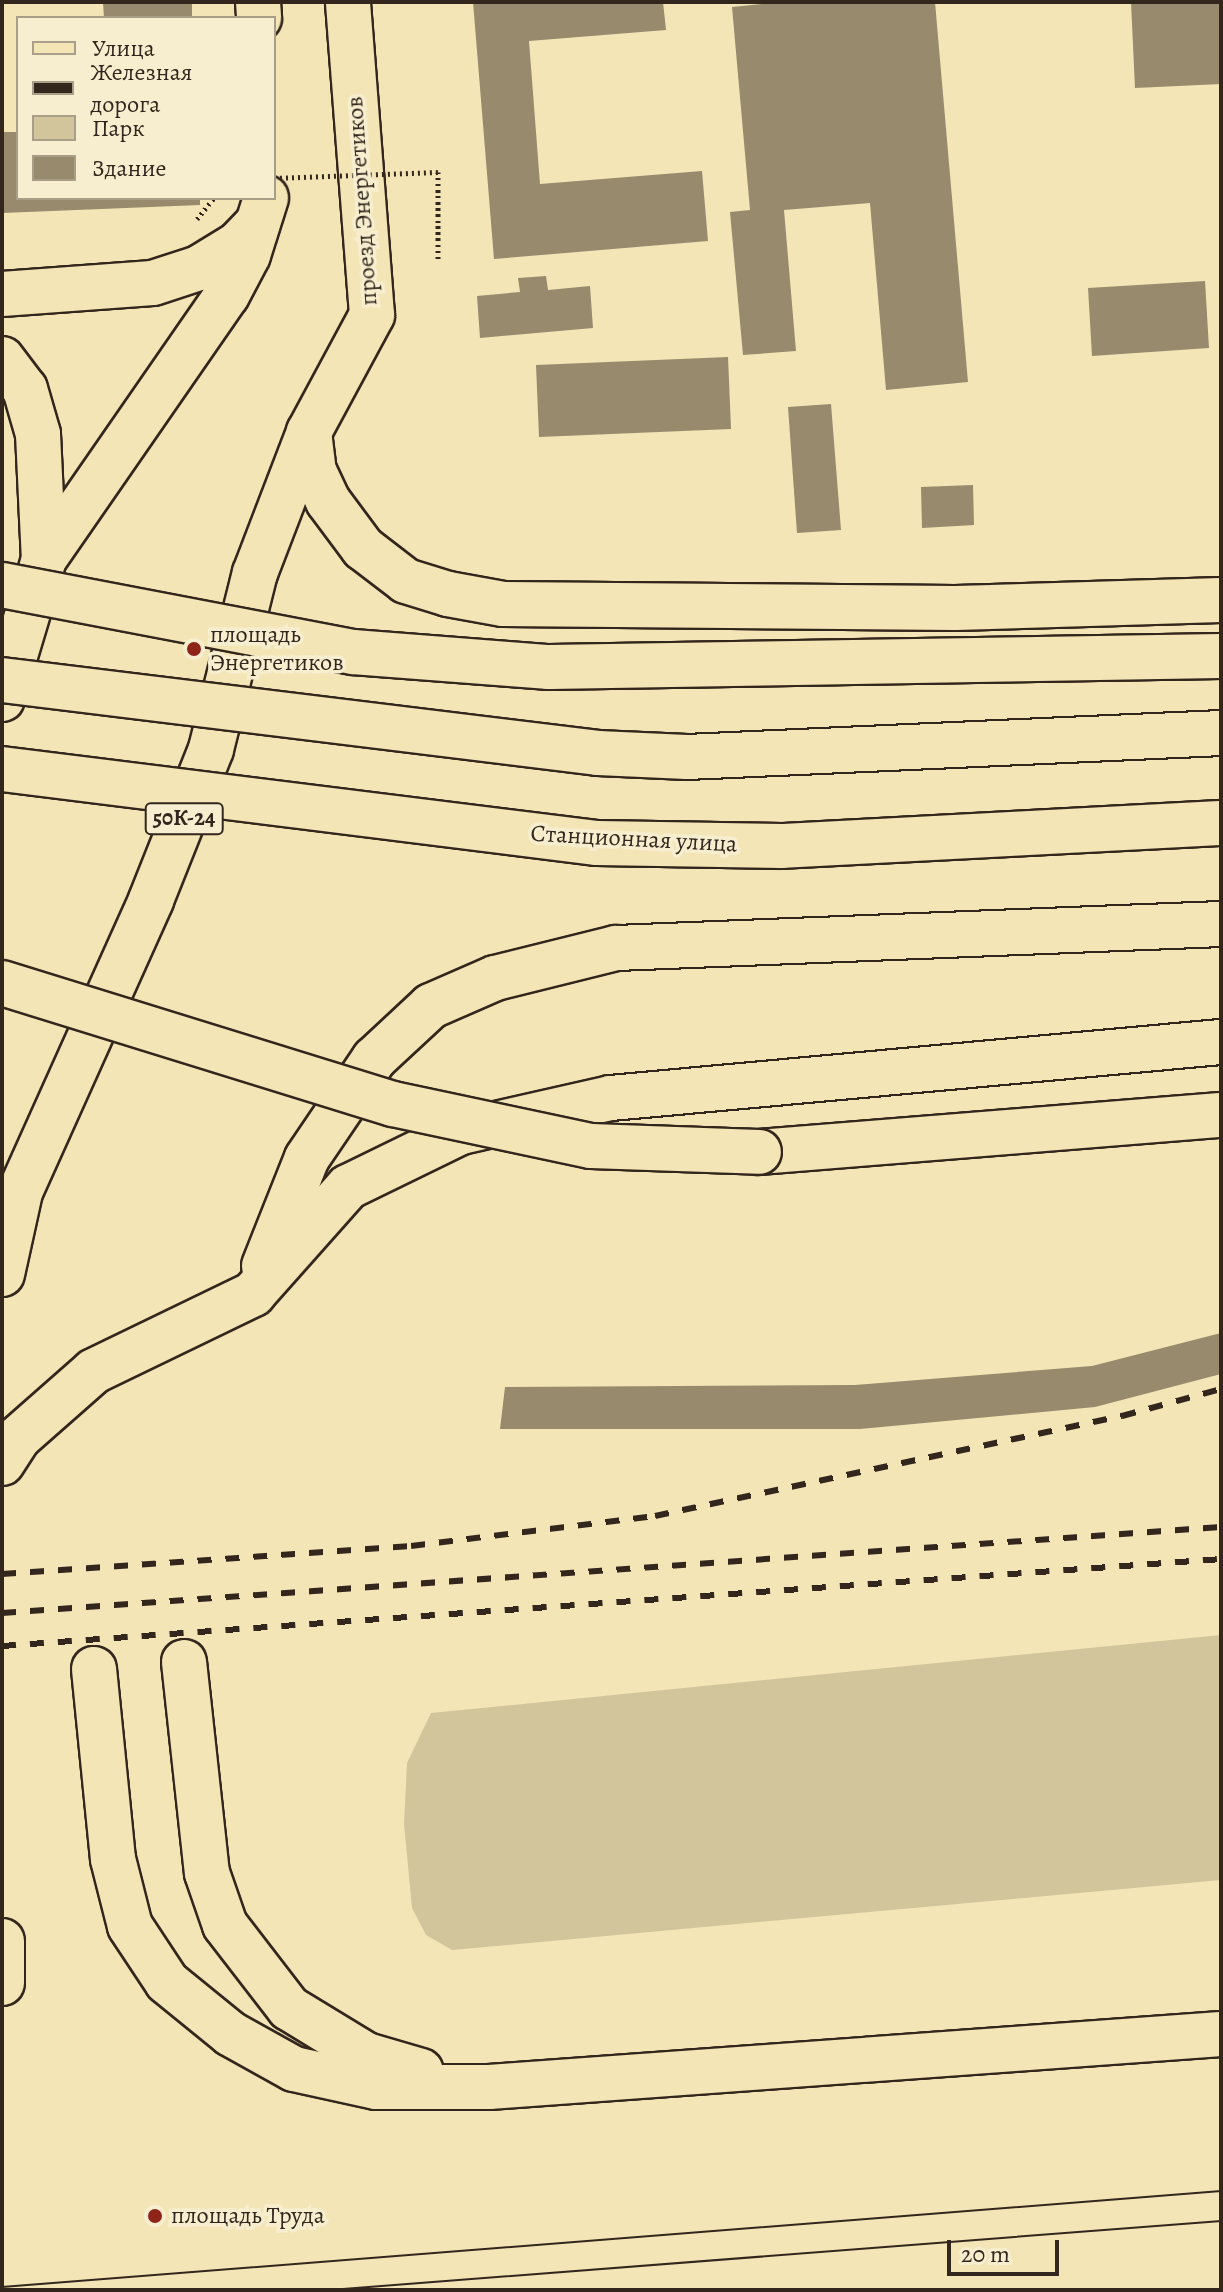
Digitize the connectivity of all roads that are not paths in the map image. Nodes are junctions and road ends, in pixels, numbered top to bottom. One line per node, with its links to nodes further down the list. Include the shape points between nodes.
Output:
1 (348, 2): 5 (main road, проезд Энергетиков / 50К-24, via 372,315)
2 (264, 209): 3 (main road, via 238,244 199,268 153,283); 6 (main road, via 227,295)
3 (2, 294)
4 (2, 359): 6 (main road, via 25,389 38,434)
5 (309, 432): 8 (main road, via 314,471 328,501 363,548 406,581 448,594 503,604 955,608); 19 (main road, 50К-24, via 255,573 211,749 151,900 20,1192)
6 (44, 559): 11 (main road)
7 (2, 585): 9 (main road, bridge, via 353,652 549,667)
8 (1221, 600)
9 (1221, 656)
10 (2, 680): 12 (main road, bridge, via 598,753 687,757)
11 (2, 699)
12 (1221, 733)
13 (2, 769): 14 (main road, Станционная улица, bridge, via 597,843 782,846)
14 (1221, 823)
15 (1221, 924): 20 (main road, via 616,948 495,978 431,1006 374,1059 307,1158)
16 (2, 983): 18 (main road, bridge, via 393,1104 591,1146 759,1152)
17 (1221, 1042): 20 (main road, via 611,1098 461,1132 348,1187)
18 (1221, 1115)
19 (2, 1274)
20 (253, 1294): 21 (main road, via 94,1371 18,1438)
21 (2, 1463)
22 (184, 1662): 27 (main road, via 207,1873 225,1925 251,1964 289,2008 332,2038 380,2059)
23 (94, 1669): 27 (main road, via 113,1859 130,1926 167,1982 231,2034 294,2069 376,2087)
24 (2, 1941): 25 (main road)
25 (2, 1983)
26 (1221, 2034): 27 (main road)
27 (489, 2087)

